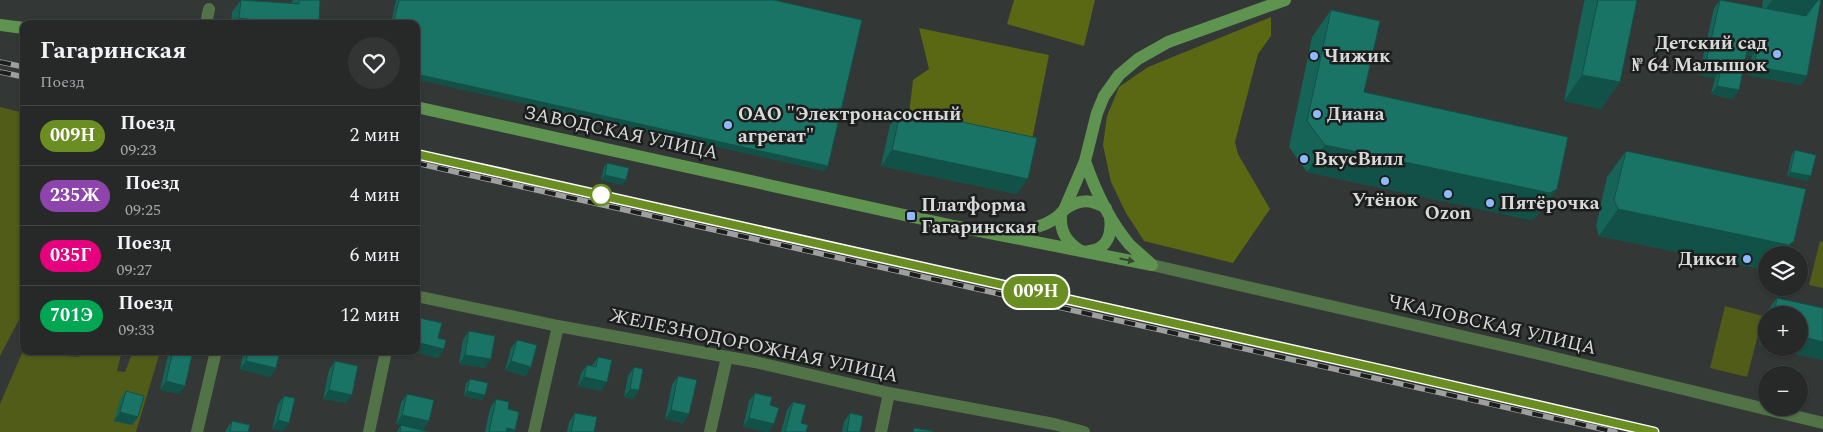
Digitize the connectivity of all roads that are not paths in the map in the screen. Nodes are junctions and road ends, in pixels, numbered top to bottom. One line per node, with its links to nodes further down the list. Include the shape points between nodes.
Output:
1 (1285, 0): 7 (main road, via 1168,42 1138,59 1119,75 1104,96)
2 (209, 8): 3 (street)
3 (207, 20)
4 (0, 25): 5 (main road)
5 (20, 28)
6 (420, 109): 10 (main road, ЗАВОДСКАЯ УЛИЦА)
7 (1085, 161): 8 (main road); 9 (main road)
8 (1062, 212): 9 (main road, via 1075,202 1088,201 1096,202); 10 (main road, via 1030,230); 11 (main road, via 1060,223 1064,233 1069,243)
9 (1108, 212): 11 (main road, via 1111,228 1104,246); 12 (main road, via 1129,244)
10 (994, 234): 11 (main road, ЗАВОДСКАЯ УЛИЦА)
11 (1081, 251): 12 (main road, ЗАВОДСКАЯ УЛИЦА, one-way to 12)
12 (1152, 265): 19 (street, ЧКАЛОВСКАЯ УЛИЦА)
13 (420, 297): 14 (street, ЖЕЛЕЗНОДОРОЖНАЯ УЛИЦА)
14 (558, 326): 17 (street, ЖЕЛЕЗНОДОРОЖНАЯ УЛИЦА); 23 (street)
15 (215, 355): 21 (street)
16 (385, 355): 22 (street)
17 (727, 357): 18 (street, ЖЕЛЕЗНОДОРОЖНАЯ УЛИЦА); 24 (street)
18 (889, 393): 20 (street, ЖЕЛЕЗНОДОРОЖНАЯ УЛИЦА); 25 (street)
19 (1823, 423)
20 (1053, 428): 26 (street, ЖЕЛЕЗНОДОРОЖНАЯ УЛИЦА)
21 (197, 432)
22 (369, 432)
23 (534, 432)
24 (710, 432)
25 (881, 432)
26 (1084, 432)

